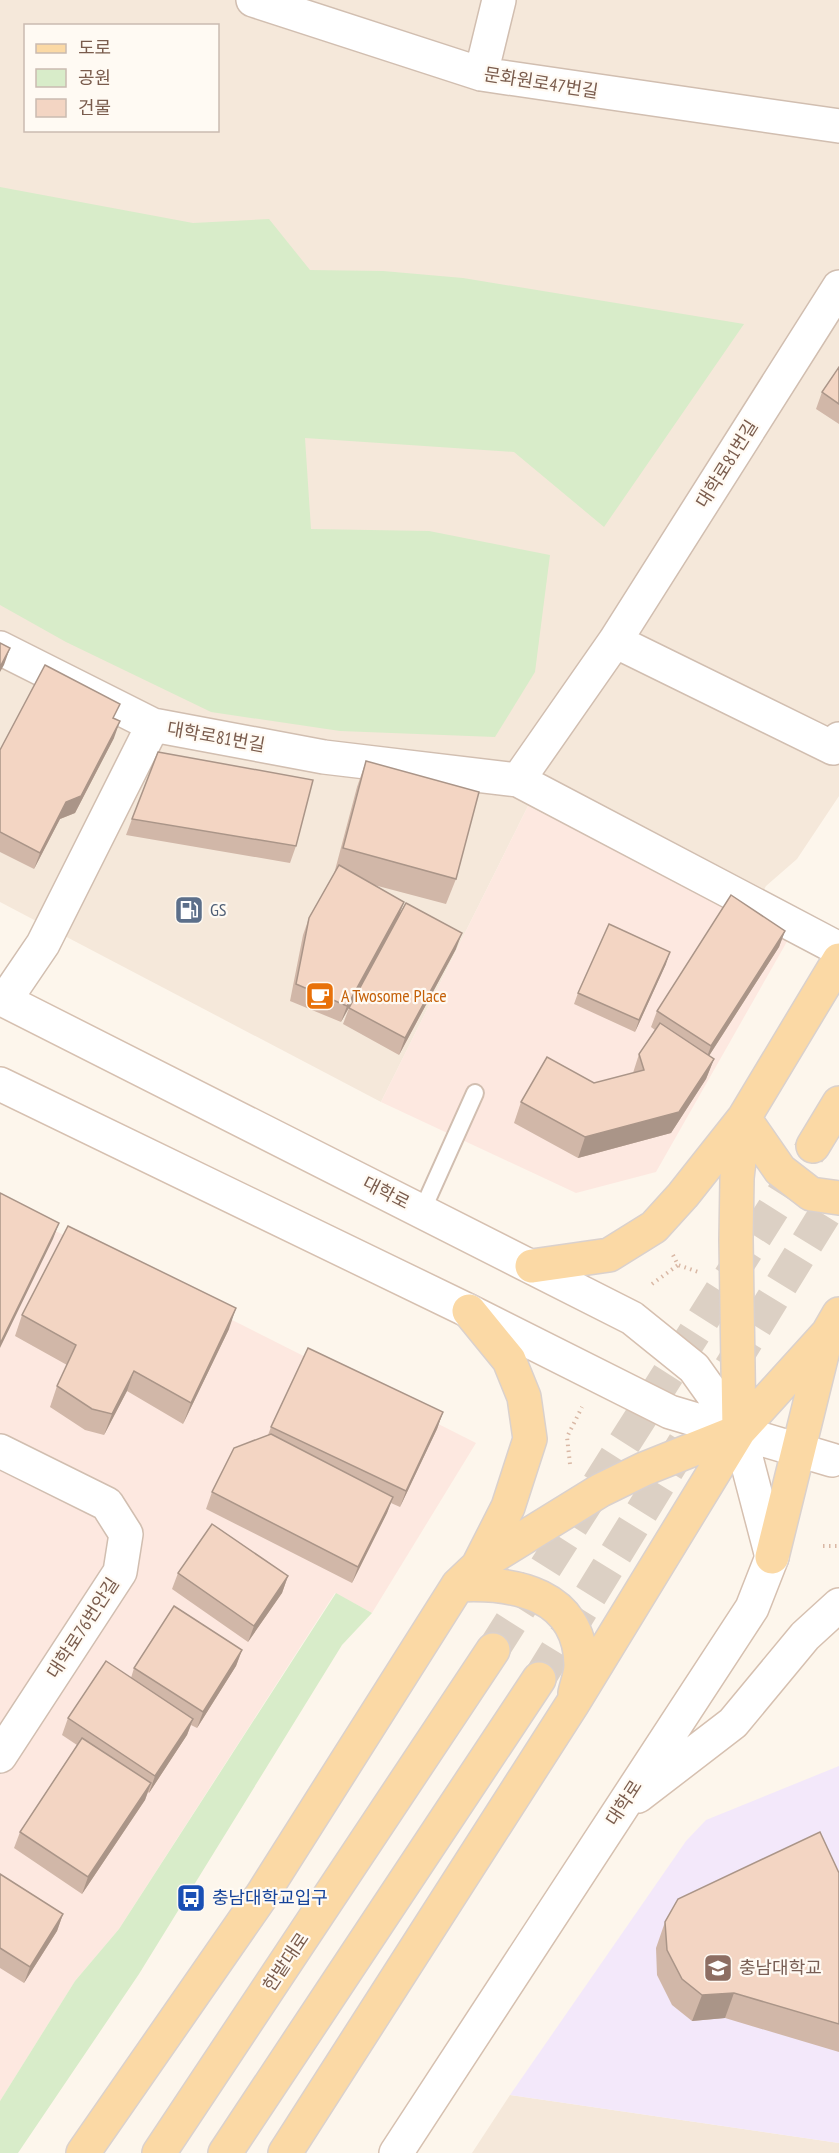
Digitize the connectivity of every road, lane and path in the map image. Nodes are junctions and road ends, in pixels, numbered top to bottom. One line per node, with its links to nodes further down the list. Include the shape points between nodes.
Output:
1 (253, 0): 3 (street, 문화원로47번길)
2 (499, 0): 3 (street)
3 (482, 74): 4 (street, 문화원로47번길)
4 (839, 126)
5 (839, 287): 6 (street, 대학로81번길)
6 (615, 641): 9 (street, via 833,748); 10 (street, 대학로81번길)
7 (0, 648): 8 (street)
8 (153, 725): 10 (street, 대학로81번길, via 324,757); 13 (street, 대학로81번길, via 43,944)
9 (839, 740)
10 (518, 780): 11 (street, 대학로81번길)
11 (839, 948)
12 (839, 960): 17 (main road)
13 (2, 999): 20 (street, 대학로)
14 (0, 1084): 24 (street)
15 (475, 1093): 20 (lane)
16 (839, 1104): 18 (main road)
17 (744, 1118): 19 (main road, via 780,1170 811,1194); 21 (main road, via 654,1227 609,1255); 27 (main road, via 736,1220)
18 (813, 1146)
19 (839, 1198)
20 (422, 1211): 21 (street, 대학로)
21 (532, 1266): 27 (street, 대학로, via 632,1318 693,1368)
22 (701, 1273): 23 (path, via 678,1265)
23 (652, 1284)
24 (469, 1311): 27 (street, via 670,1412); 35 (main road, via 509,1360 524,1397 530,1439 508,1508)
25 (833, 1324): 27 (main road); 28 (main road)
26 (582, 1407): 31 (path, via 567,1437)
27 (739, 1431): 28 (street); 34 (street, 대학로); 35 (main road, via 601,1490); 39 (main road)
28 (799, 1449): 30 (street); 34 (main road)
29 (0, 1451): 40 (street, 대학로76번안길, via 107,1504 126,1534 120,1572)
30 (837, 1461)
31 (570, 1464)
32 (823, 1546): 33 (path)
33 (839, 1546)
34 (772, 1557): 41 (street, 대학로, via 752,1608)
35 (468, 1575): 39 (main road, via 554,1603 575,1632 581,1666); 42 (main road, via 262,1895)
36 (839, 1605): 41 (street, via 805,1636 733,1723)
37 (493, 1650): 43 (main road, 한밭대로)
38 (539, 1679): 44 (main road)
39 (573, 1703): 45 (main road)
40 (0, 1756)
41 (617, 1812): 46 (street, 대학로)
42 (83, 2153)
43 (159, 2153)
44 (225, 2153)
45 (285, 2153)
46 (396, 2153)

